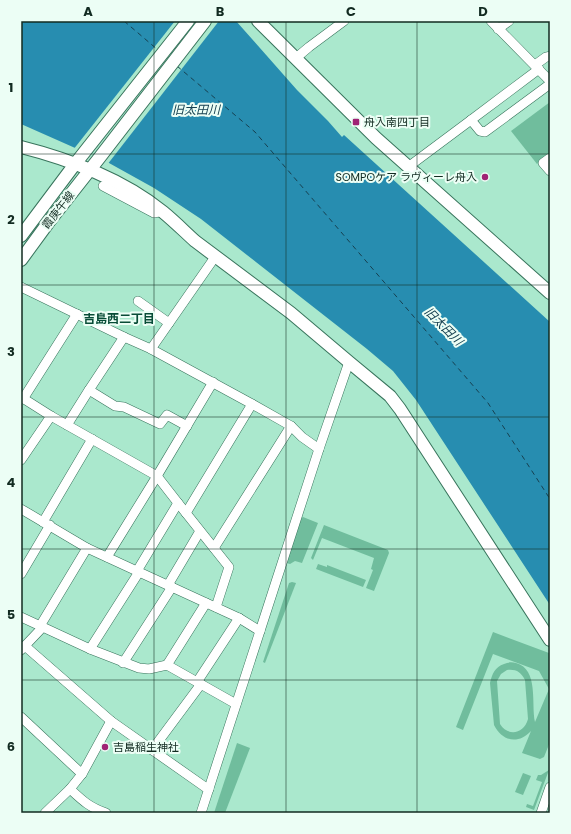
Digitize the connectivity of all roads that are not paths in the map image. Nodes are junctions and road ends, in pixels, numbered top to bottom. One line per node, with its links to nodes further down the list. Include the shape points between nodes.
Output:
1 (188, 21): 15 (street)
2 (205, 21): 16 (street, 霞庚午線)
3 (258, 21): 9 (street)
4 (344, 21): 9 (street)
5 (490, 21): 7 (street)
6 (509, 21): 7 (street)
7 (498, 29): 10 (street)
8 (550, 56): 10 (street)
9 (296, 58): 17 (street)
10 (537, 67): 11 (street); 12 (street)
11 (550, 82): 12 (street, via 485,132 480,131)
12 (471, 120): 17 (street)
13 (21, 147): 15 (street)
14 (550, 158): 18 (street, via 543,163)
15 (79, 160): 16 (street); 21 (street)
16 (93, 166): 20 (street); 23 (street, 霞庚午線)
17 (408, 167): 25 (street)
18 (550, 170)
19 (103, 186): 20 (street, via 154,213)
20 (163, 212): 22 (street)
21 (21, 236)
22 (215, 257): 28 (street); 31 (street, via 291,313)
23 (21, 260)
24 (21, 288): 27 (street)
25 (550, 293)
26 (138, 301): 28 (street)
27 (77, 314): 29 (street); 34 (street)
28 (169, 323): 30 (street)
29 (124, 337): 30 (street); 33 (street)
30 (150, 349): 32 (street)
31 (349, 362): 41 (street); 61 (street, via 390,396 400,409)
32 (213, 382): 35 (street); 38 (street)
33 (89, 390): 37 (street); 38 (street, via 115,406 124,407 160,424 167,416)
34 (22, 398): 36 (street)
35 (252, 404): 39 (street); 46 (street)
36 (51, 416): 37 (street); 42 (street)
37 (67, 425): 40 (street)
38 (187, 426): 43 (street)
39 (291, 426): 41 (street); 50 (street)
40 (92, 439): 43 (street); 47 (street)
41 (319, 449): 60 (street)
42 (21, 460)
43 (157, 476): 44 (street); 51 (street)
44 (178, 503): 46 (street); 52 (street)
45 (21, 509): 47 (street)
46 (186, 513): 48 (street)
47 (46, 523): 49 (street); 53 (street)
48 (200, 531): 50 (street); 54 (street)
49 (87, 548): 51 (street); 59 (street)
50 (214, 548): 56 (street, via 229,566)
51 (107, 557): 52 (street)
52 (138, 572): 54 (street); 63 (street)
53 (21, 574)
54 (170, 586): 55 (street); 64 (street)
55 (206, 603): 56 (street); 65 (street)
56 (216, 607): 58 (street)
57 (21, 617): 59 (street)
58 (239, 618): 60 (street); 66 (street)
59 (40, 626): 62 (street, via 40,630); 63 (street)
60 (260, 631): 67 (street)
61 (550, 640)
62 (23, 648): 69 (street)
63 (90, 649): 64 (street)
64 (124, 663): 65 (street, via 149,669)
65 (167, 665): 66 (street)
66 (199, 683): 67 (street); 70 (street)
67 (236, 704): 74 (street)
68 (21, 717): 71 (street)
69 (111, 721): 70 (street); 71 (street)
70 (152, 750): 74 (street)
71 (82, 774): 73 (street)
72 (550, 787): 78 (street)
73 (70, 789): 75 (street); 76 (street, via 84,803)
74 (209, 789): 77 (street)
75 (45, 813)
76 (106, 813)
77 (201, 813)
78 (541, 813)

